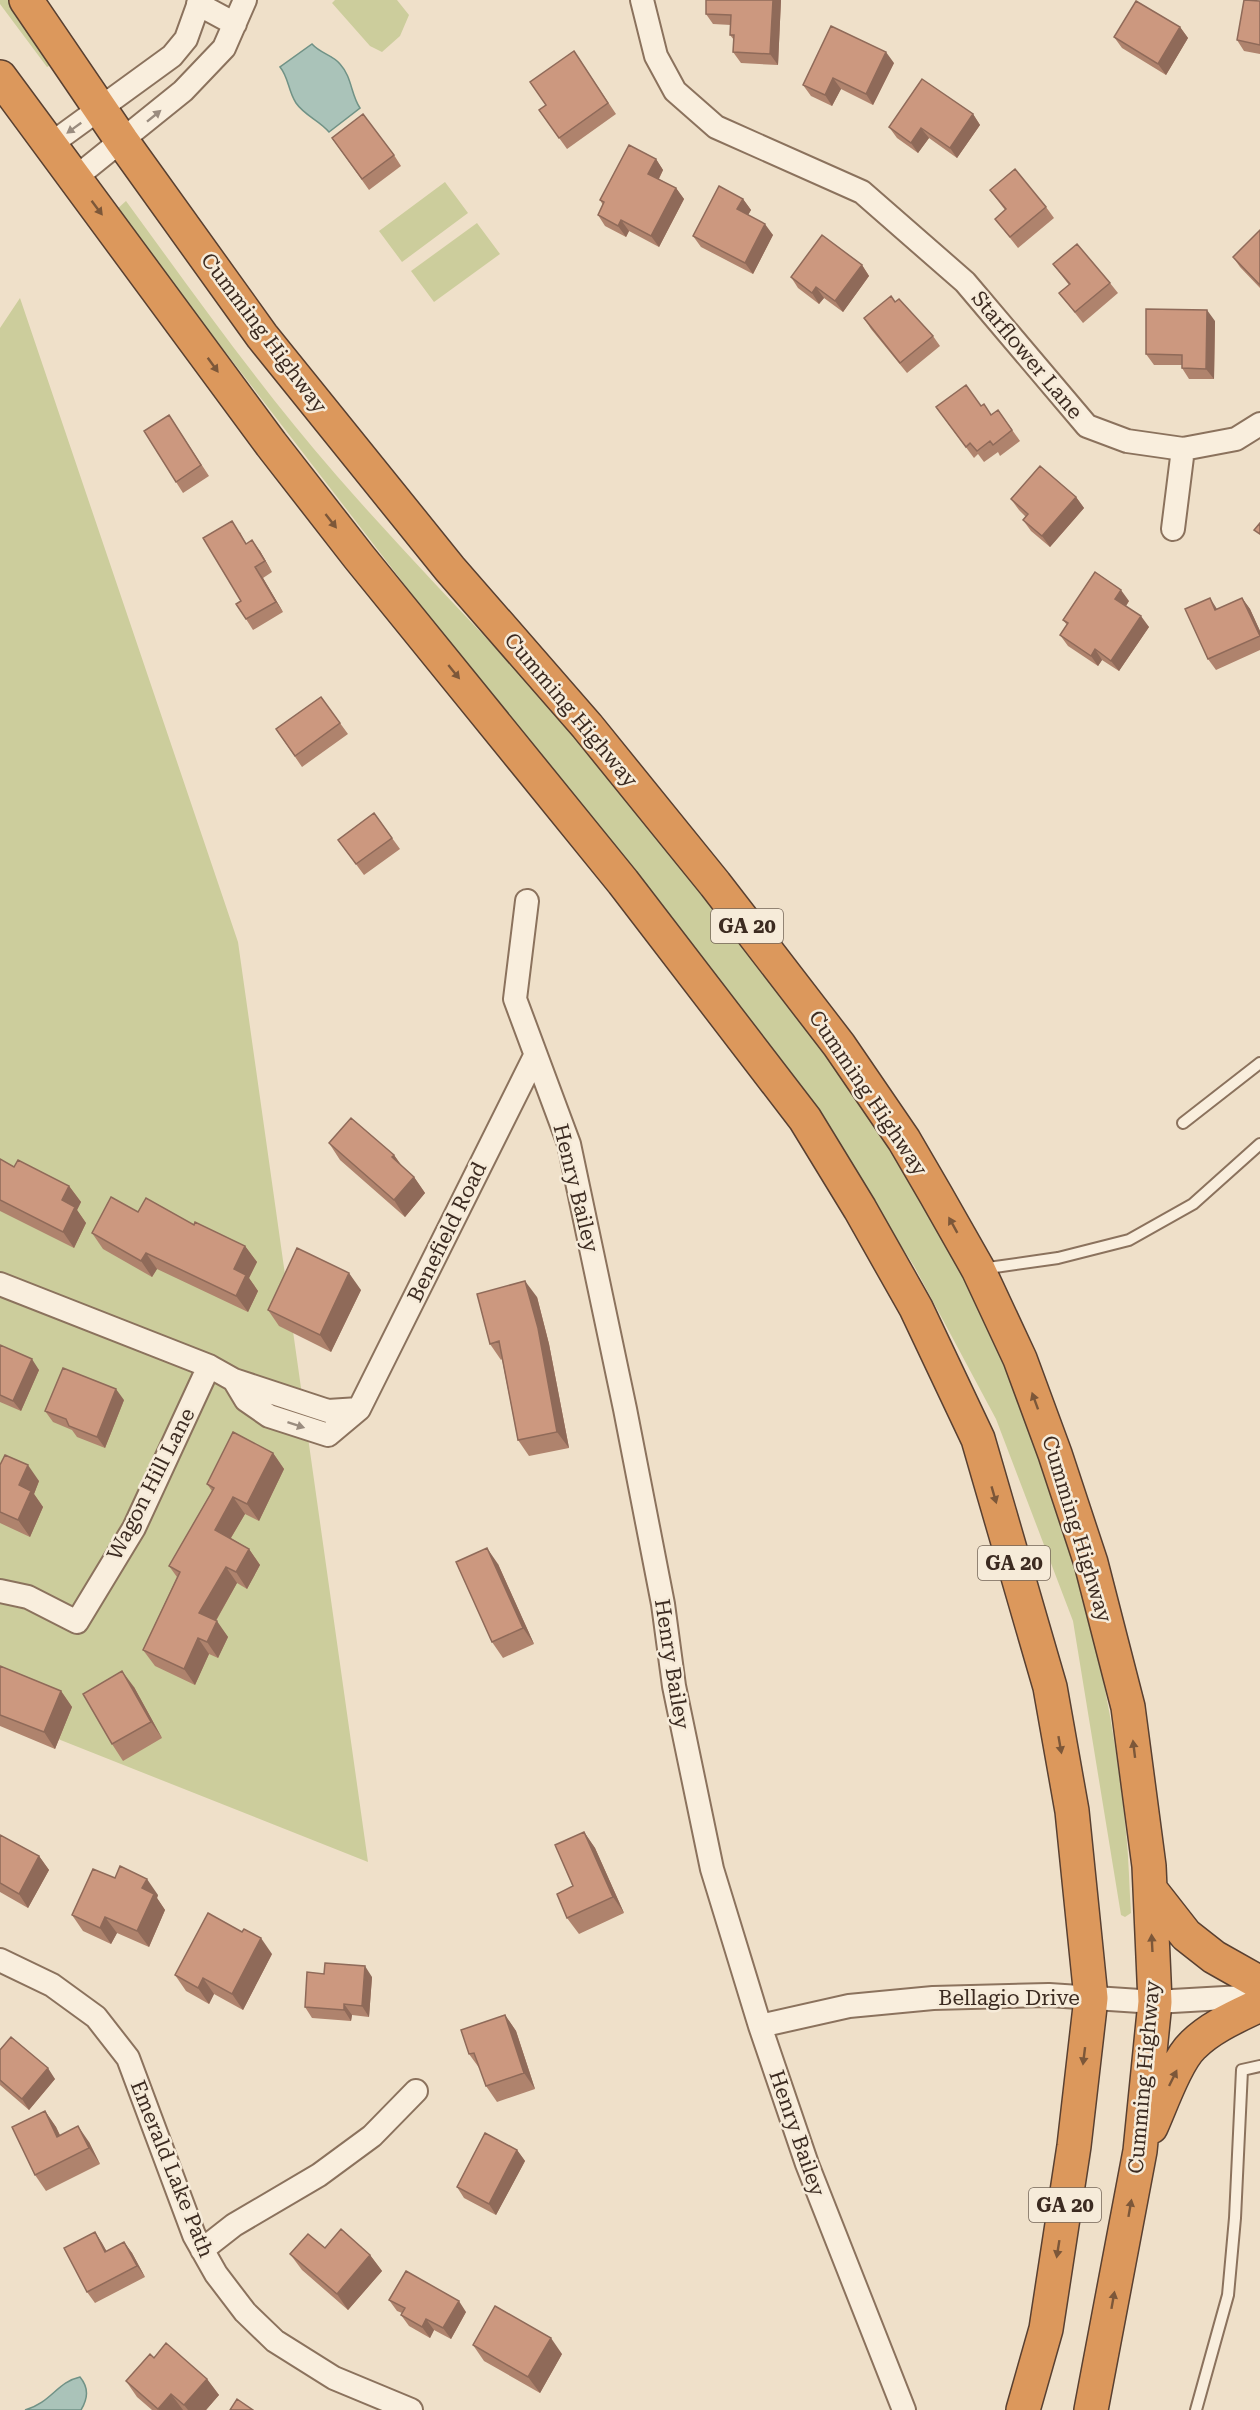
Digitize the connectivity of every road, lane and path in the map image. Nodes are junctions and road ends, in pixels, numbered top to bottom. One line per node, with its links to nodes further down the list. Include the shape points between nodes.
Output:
1 (26, 0): 7 (highway, Cumming Highway / GA 20)
2 (245, 0): 5 (street)
3 (642, 0): 12 (street, Starflower Lane, via 656,57 675,92 716,127 862,192 965,282 1087,426 1127,441)
4 (199, 2): 5 (street); 7 (street, via 186,39 172,56)
5 (235, 24): 8 (street, one-way to 5, via 183,92 224,48)
6 (0, 77): 9 (highway, GA 20)
7 (101, 108): 8 (highway, Cumming Highway / GA 20); 9 (street, one-way to 9)
8 (122, 141): 10 (street); 19 (highway, Cumming Highway / GA 20, one-way to 8, via 904,1140 839,1045 587,726 450,569 262,336)
9 (51, 144): 10 (highway, GA 20)
10 (75, 178): 31 (highway, GA 20, one-way to 31, via 271,444 623,882 798,1110 916,1308 978,1439 1050,1687 1072,1811)
11 (1260, 424): 12 (street, Starflower Lane, via 1236,440)
12 (1183, 449): 13 (street)
13 (1173, 529)
14 (527, 901): 15 (street, Henry Bailey, via 515,999)
15 (535, 1056): 24 (street, Benefield Road); 34 (street, Henry Bailey, via 569,1144 663,1604 674,1686 712,1869)
16 (1260, 1063): 17 (lane)
17 (1183, 1123)
18 (1260, 1144): 19 (lane, via 1193,1204 1129,1240 1058,1258)
19 (978, 1269): 27 (highway, Cumming Highway / GA 20, one-way to 19, via 1128,1707 1091,1563 1020,1359)
20 (0, 1284): 21 (street)
21 (209, 1366): 22 (street); 26 (street, Wagon Hill Lane, via 134,1528 77,1622 28,1597)
22 (234, 1380): 23 (street); 25 (street, via 246,1400)
23 (281, 1395): 24 (street, via 328,1411); 25 (street)
24 (359, 1409): 25 (street, one-way to 24, via 328,1435)
25 (269, 1416)
26 (0, 1591)
27 (1150, 1889): 29 (highway, via 1186,1935 1214,1957); 32 (highway, Cumming Highway / GA 20, one-way to 27)
28 (0, 1960): 38 (street, Emerald Lake Path, via 52,1985 96,2017 128,2058)
29 (1260, 1983)
30 (1260, 1996): 32 (street, Bellagio Drive)
31 (1091, 1998): 32 (street, Bellagio Drive); 34 (street, Bellagio Drive, via 944,1998 849,2006); 42 (highway, GA 20, one-way to 42, via 1074,2146 1047,2317)
32 (1155, 2002): 37 (highway, Cumming Highway / GA 20)
33 (1260, 2005): 37 (highway, one-way to 33, via 1190,2047 1221,2024)
34 (760, 2026): 41 (street, Henry Bailey, via 807,2164)
35 (1260, 2066): 43 (lane, via 1242,2070 1228,2295)
36 (416, 2091): 38 (street, via 372,2136)
37 (1140, 2151): 39 (highway, Cumming Highway / GA 20, one-way to 37)
38 (202, 2250): 40 (street, Emerald Lake Path, via 245,2312 275,2341 334,2378)
39 (1094, 2405)
40 (411, 2410)
41 (904, 2410)
42 (1023, 2410)
43 (1196, 2410)

